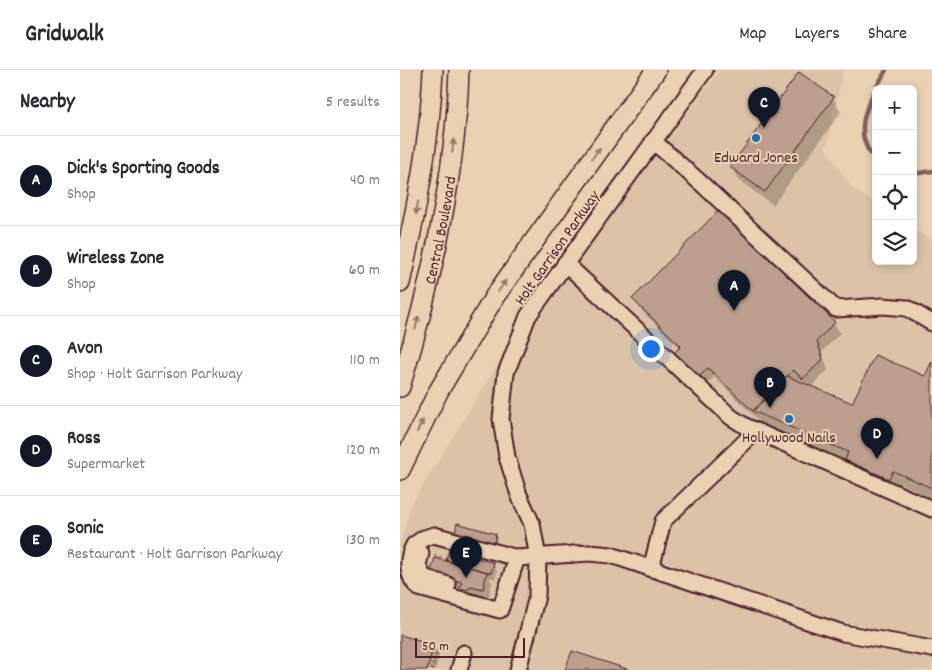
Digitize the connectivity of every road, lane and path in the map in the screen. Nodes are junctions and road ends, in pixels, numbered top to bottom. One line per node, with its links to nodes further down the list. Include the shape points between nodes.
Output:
1 (433, 70): 6 (main road, Central Boulevard, one-way to 6, via 431,108)
2 (458, 70): 11 (main road, Central Boulevard, one-way to 2, via 425,296 445,203 458,96)
3 (656, 70): 13 (main road, one-way to 3, via 438,392 495,296)
4 (705, 70): 5 (street, Holt Garrison Parkway)
5 (653, 142): 7 (street, Holt Garrison Parkway); 10 (street, via 836,309 907,308)
6 (410, 239): 8 (main road); 9 (main road, Central Boulevard)
7 (565, 263): 12 (street, via 731,417); 16 (street, Holt Garrison Parkway, via 528,316 506,373 501,419 507,457 532,524)
8 (400, 265)
9 (400, 283)
10 (932, 323)
11 (400, 387)
12 (756, 431): 14 (street); 17 (street, via 663,521)
13 (400, 470)
14 (932, 509)
15 (517, 558): 15 (street, via 431,536 414,546 409,569 416,585 422,589 500,610); 16 (street)
16 (538, 558): 17 (street, via 589,553 612,555); 23 (street, Holt Garrison Parkway, via 537,596)
17 (651, 569): 19 (street, via 843,633)
18 (439, 645): 21 (path)
19 (932, 649)
20 (464, 653): 22 (street)
21 (433, 670)
22 (459, 670)
23 (518, 670)

